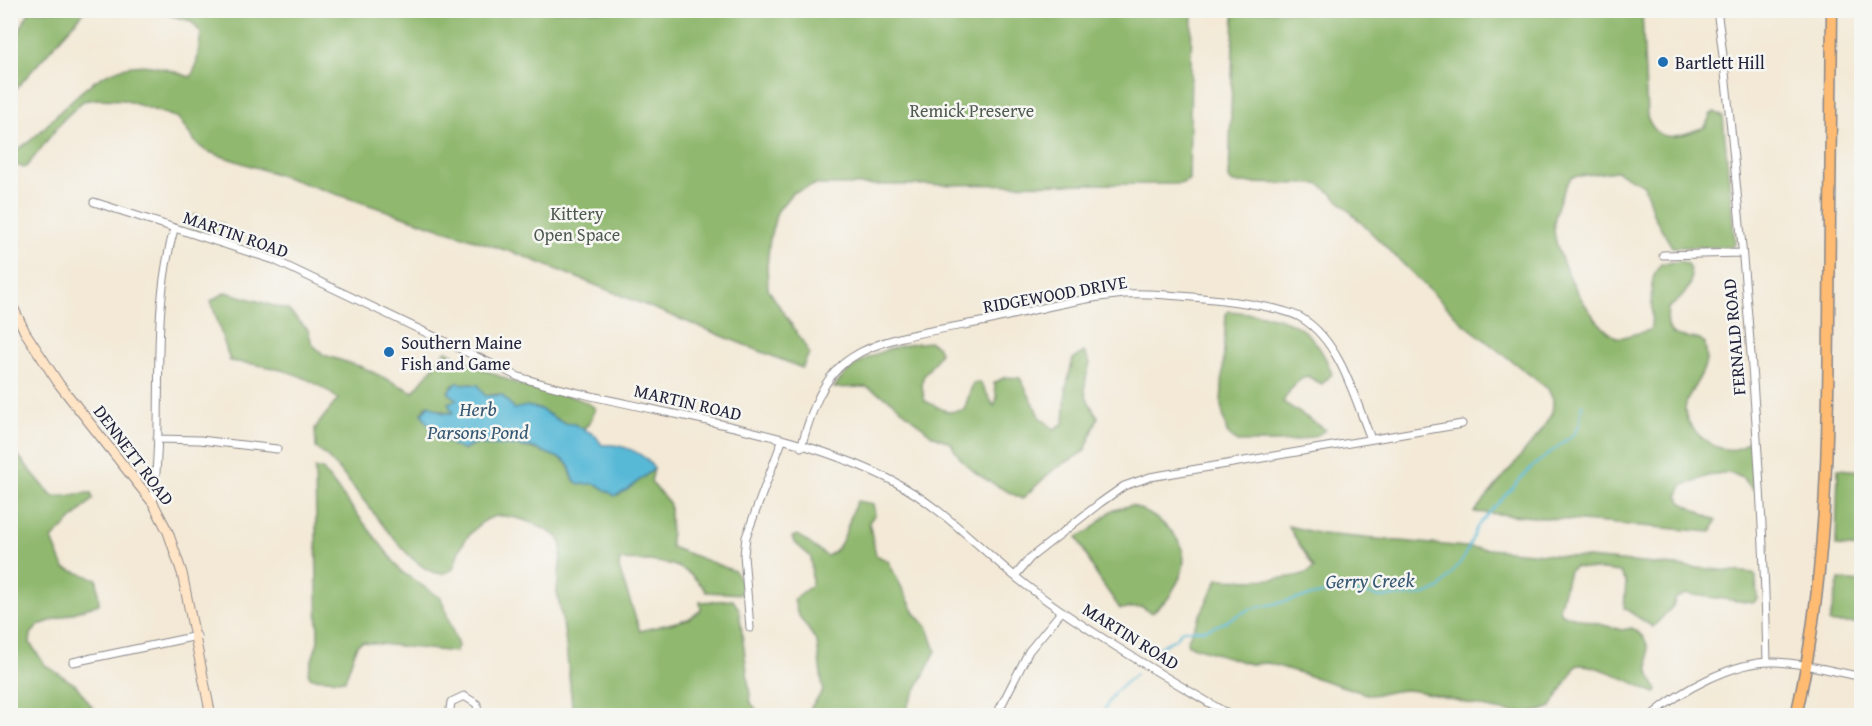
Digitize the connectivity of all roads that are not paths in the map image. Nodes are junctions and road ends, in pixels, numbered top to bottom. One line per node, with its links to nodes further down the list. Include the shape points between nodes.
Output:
1 (1717, 10): 5 (street, FERNALD ROAD)
2 (1832, 10): 21 (main road, via 1829,415 1820,579)
3 (94, 202): 4 (street, MARTIN ROAD)
4 (174, 229): 9 (street, via 167,260 157,363); 11 (street, MARTIN ROAD, via 274,260 519,377)
5 (1742, 253): 6 (street); 20 (street, FERNALD ROAD, via 1765,543)
6 (1663, 255)
7 (10, 301): 14 (street, DENNETT ROAD, via 59,384)
8 (1462, 424): 10 (street)
9 (157, 439): 13 (street); 14 (street)
10 (1371, 440): 12 (street, RIDGEWOOD DRIVE, via 1333,352 1320,333 1296,314 1271,307 1125,294 968,324 867,350 846,361 827,381); 15 (street, via 1150,477 1124,486 1030,558)
11 (782, 441): 12 (street, MARTIN ROAD); 17 (street, via 746,537)
12 (801, 447): 15 (street, MARTIN ROAD, via 846,461 906,489)
13 (277, 449)
14 (153, 503): 18 (street, DENNETT ROAD, via 174,547)
15 (1015, 576): 16 (street, MARTIN ROAD)
16 (1062, 611): 26 (street, via 1028,653); 27 (street, MARTIN ROAD)
17 (750, 627)
18 (196, 636): 19 (street); 23 (street, DENNETT ROAD)
19 (73, 662)
20 (1767, 662): 21 (street); 28 (street, via 1707,680 1672,699)
21 (1807, 665): 22 (street); 29 (main road)
22 (1862, 677)
23 (211, 716)
24 (448, 716): 25 (street, via 451,702 464,696 477,704)
25 (478, 716)
26 (996, 716)
27 (1231, 716)
28 (1652, 716)
29 (1796, 716)

